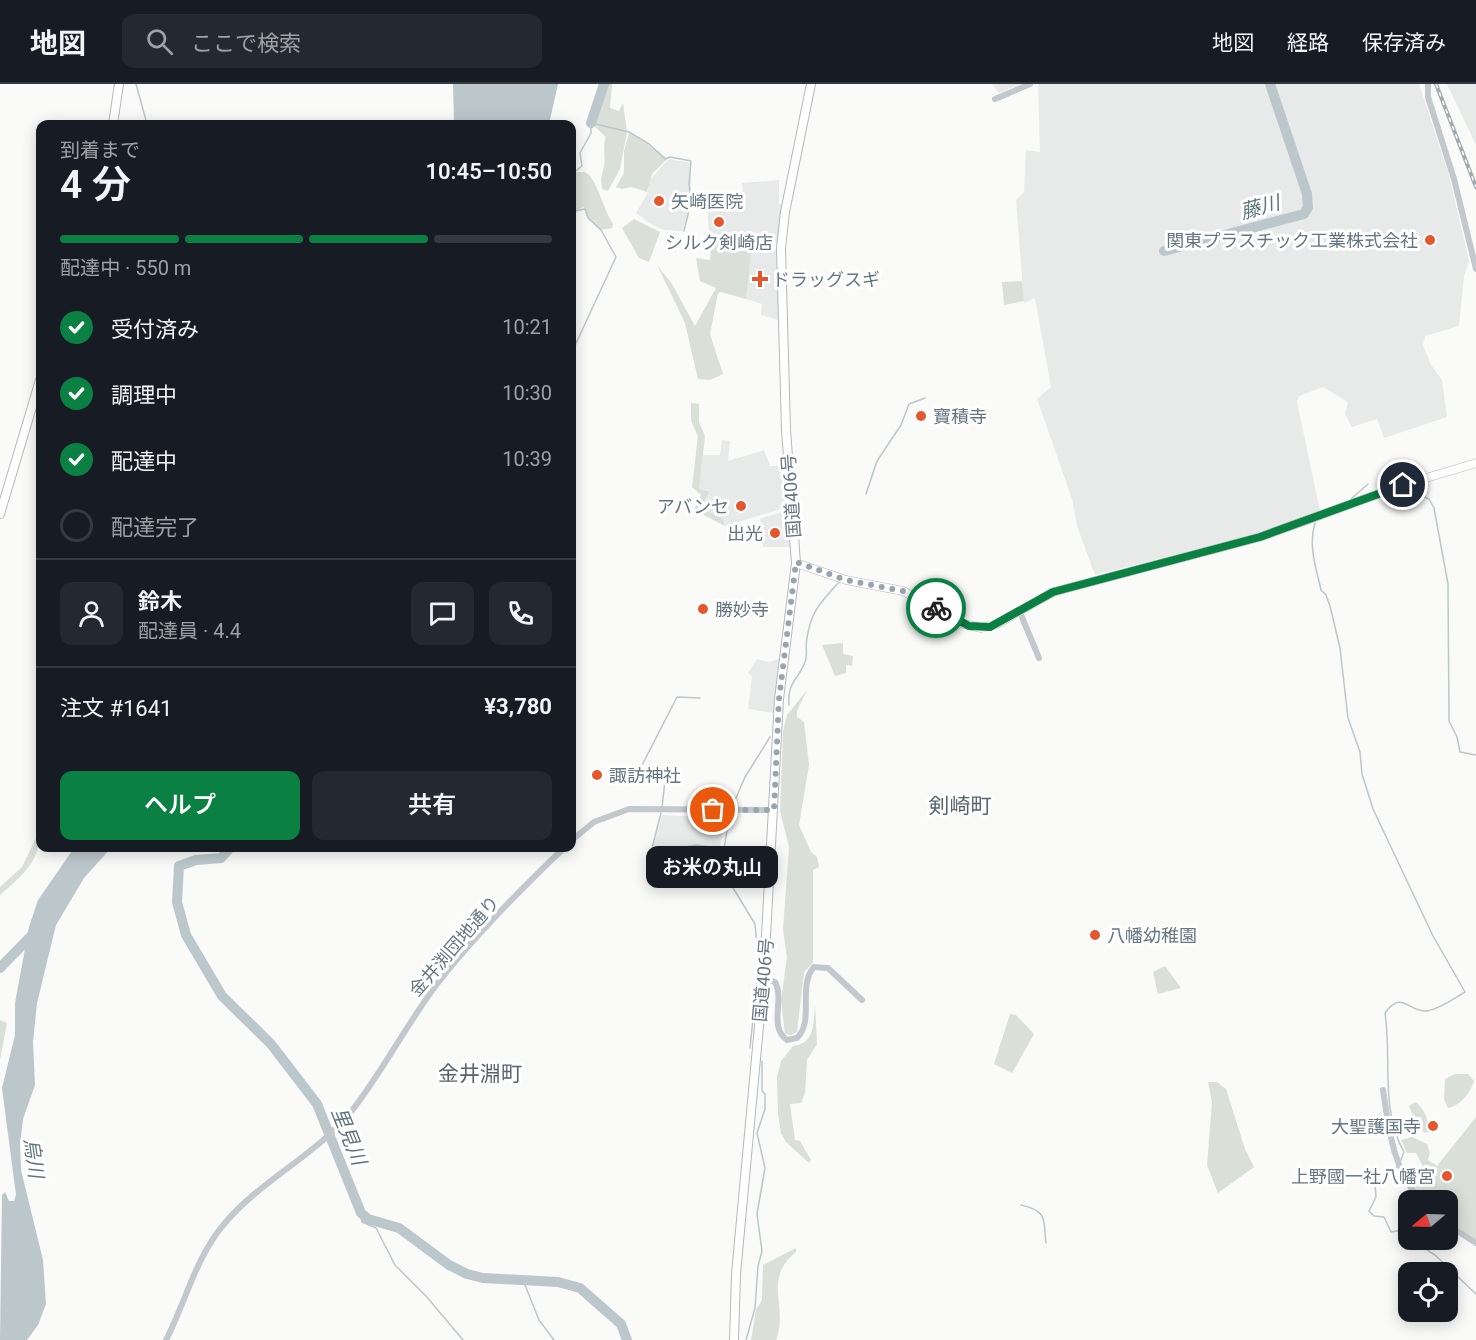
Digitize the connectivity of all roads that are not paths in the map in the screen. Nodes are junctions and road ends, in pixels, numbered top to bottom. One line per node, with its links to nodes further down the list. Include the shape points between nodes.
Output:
1 (119, 84): 6 (main road)
2 (812, 84): 11 (main road, 国道406号, via 784,212 781,248 786,430)
3 (1030, 84): 5 (street)
4 (1428, 84): 7 (street, via 1428,97)
5 (994, 99)
6 (114, 120)
7 (1476, 268)
8 (36, 393): 10 (main road)
9 (1476, 463): 12 (main road, via 1260,537 1053,592)
10 (0, 514)
11 (796, 562): 12 (main road, via 846,580 903,591 975,628 997,624); 14 (main road, 国道406号, via 779,699)
12 (1020, 610): 13 (street)
13 (1039, 658)
14 (774, 810): 15 (street, via 629,809 594,822); 17 (main road, 国道406号)
15 (576, 837)
16 (560, 852): 23 (street, 金井渕団地通り, via 438,983 362,1096 334,1130 224,1224 203,1257)
17 (764, 978): 18 (street, via 775,982 778,988 778,1028 787,1040 797,1038 803,1028 808,979 814,968 828,968); 24 (main road, 国道406号, via 736,1274)
18 (862, 1000)
19 (1383, 1090): 20 (street, via 1394,1153)
20 (1413, 1190)
21 (1458, 1231): 22 (street)
22 (1476, 1243)
23 (166, 1340)
24 (734, 1340)

